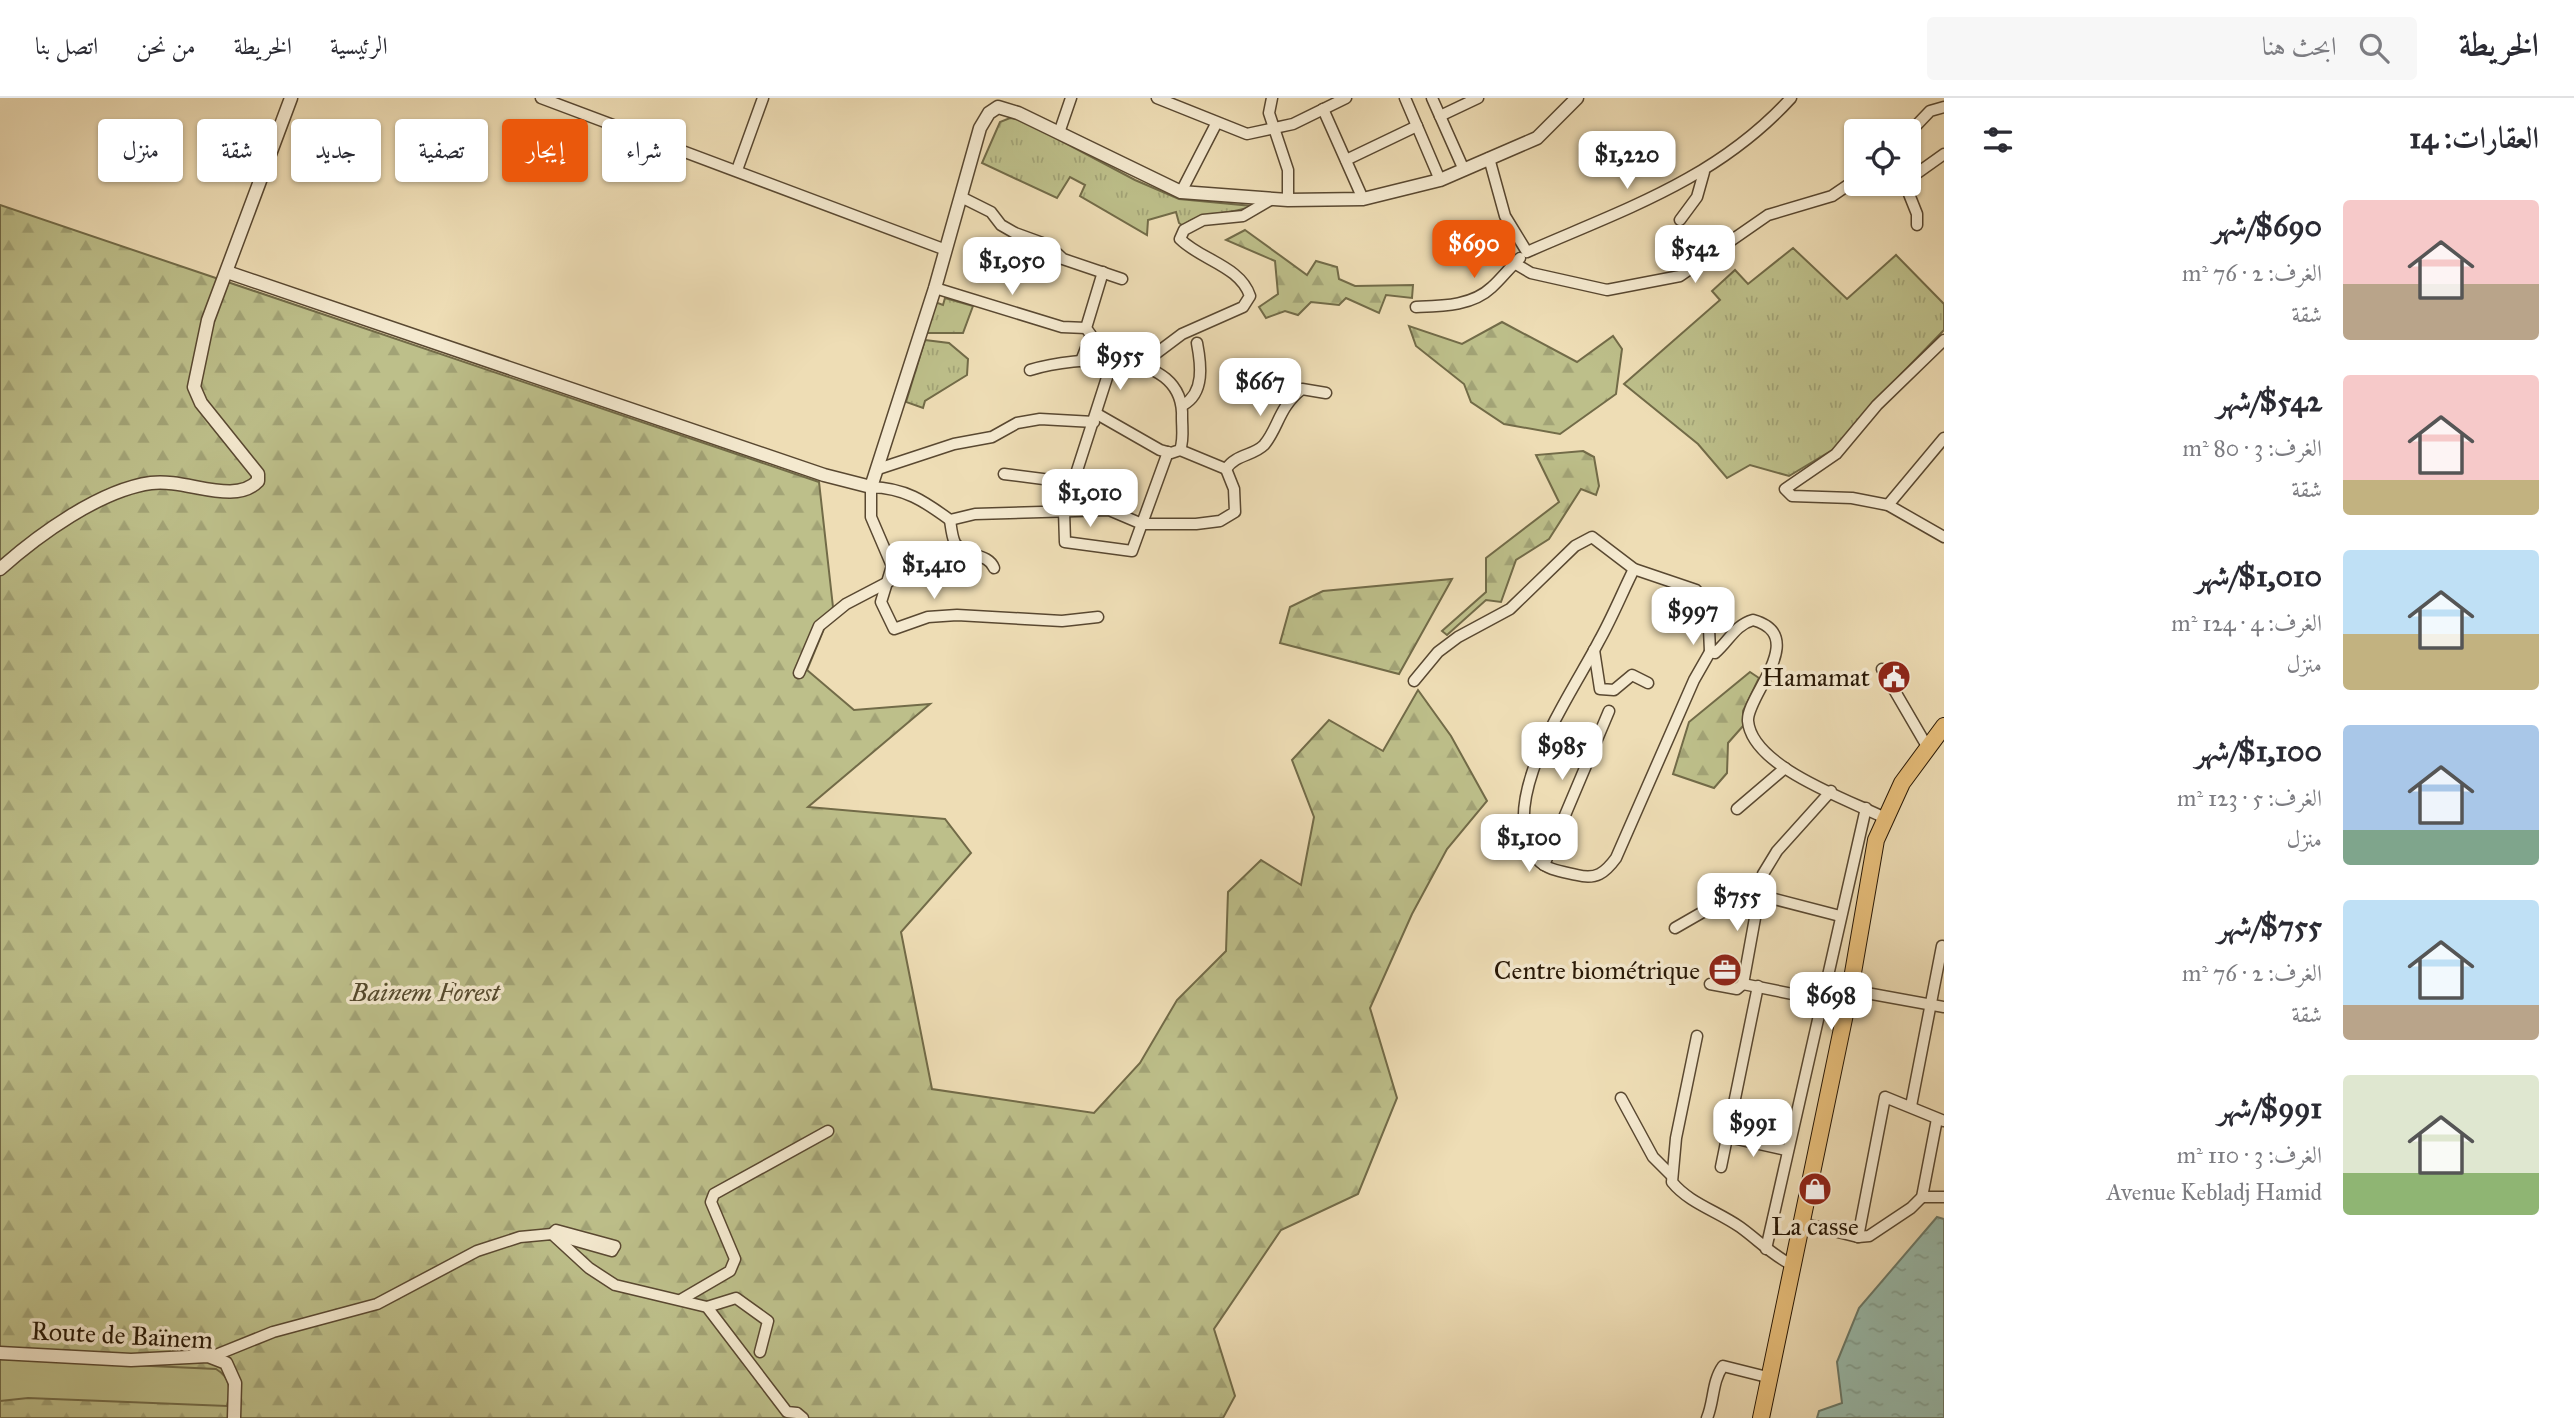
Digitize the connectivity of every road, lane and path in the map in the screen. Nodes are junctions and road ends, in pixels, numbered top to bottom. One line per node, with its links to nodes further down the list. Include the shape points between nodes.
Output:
1 (290, 98): 45 (street)
2 (541, 98): 28 (street)
3 (763, 98): 28 (street)
4 (994, 98): 16 (street)
5 (1071, 98): 22 (street)
6 (1157, 98): 19 (street)
7 (1272, 98): 21 (street, via 1269,113)
8 (1346, 98): 15 (street)
9 (1405, 98): 20 (street)
10 (1432, 98): 17 (street)
11 (1478, 98): 17 (street)
12 (1577, 98): 24 (street, via 1537,138)
13 (1791, 98): 31 (street)
14 (1944, 107): 18 (street, via 1930,111)
15 (1323, 108): 21 (street); 25 (street)
16 (989, 113): 22 (street, via 998,107); 36 (street, via 980,128)
17 (1440, 116): 29 (street)
18 (1921, 120)
19 (1216, 124): 21 (street, via 1247,134); 34 (street)
20 (1417, 126): 25 (street); 32 (street)
21 (1275, 130): 39 (street, via 1288,170)
22 (1059, 133): 34 (street)
23 (1944, 154): 26 (street)
24 (1489, 158): 29 (street); 43 (street, via 1506,216)
25 (1346, 160): 38 (street)
26 (1932, 162): 27 (street); 30 (street)
27 (1944, 162)
28 (737, 170): 42 (street)
29 (1464, 170): 32 (street)
30 (1921, 170)
31 (1704, 172): 40 (street, via 1697,197); 43 (street)
32 (1440, 180): 38 (street)
33 (1844, 188): 44 (street, via 1832,196 1768,215 1680,276 1606,290 1531,272)
34 (1181, 192): 37 (street)
35 (1910, 196): 41 (street)
36 (961, 197): 42 (street); 46 (street, via 991,212 1015,233 1048,245 1063,259)
37 (1272, 199): 39 (street); 55 (street, via 1243,216 1203,220 1184,230 1180,239 1236,276 1247,285 1250,296 1243,307 1182,334)
38 (1363, 199): 39 (street)
39 (1288, 200)
40 (1680, 220)
41 (1917, 226)
42 (946, 250): 48 (street)
43 (1527, 251): 44 (street)
44 (1514, 263): 49 (street, via 1491,289 1476,297 1451,306)
45 (227, 272): 67 (street, via 824,475); 75 (street, via 208,320 194,387 201,403 258,474 258,481 250,490 231,494 182,482 136,485 65,520)
46 (1103, 272): 47 (street); 50 (street)
47 (1122, 279)
48 (936, 288): 50 (street, via 1062,327); 64 (street)
49 (1416, 307)
50 (1086, 328): 53 (street, via 1091,335)
51 (1944, 340): 68 (street, via 1877,405 1836,454 1785,489 1792,496 1852,498)
52 (1196, 343): 58 (street, via 1201,365 1198,387)
53 (1081, 361): 54 (street); 56 (street)
54 (1112, 362): 55 (street); 59 (street)
55 (1142, 364): 58 (street, via 1165,376)
56 (1030, 370)
57 (1326, 393): 63 (street, via 1302,389 1280,413 1264,445 1233,459)
58 (1183, 405): 61 (street)
59 (1096, 418): 62 (street); 64 (street, via 1017,423 992,437 954,444); 66 (street)
60 (1944, 438): 68 (street)
61 (1180, 450): 62 (street); 63 (street)
62 (1168, 452): 71 (street)
63 (1226, 468): 71 (street, via 1234,489 1235,512 1220,521)
64 (878, 469): 67 (street)
65 (1004, 474): 66 (street)
66 (1074, 483): 69 (street)
67 (871, 486): 70 (street, via 914,494); 78 (street, via 871,517 892,566)
68 (1888, 505): 72 (street)
69 (1064, 511): 70 (street, via 975,514); 71 (street, via 1108,510); 71 (street, via 1065,541 1132,551)
70 (950, 520): 73 (street)
71 (1142, 524)
72 (1944, 537)
73 (958, 547): 74 (street); 77 (street)
74 (994, 568)
75 (0, 569)
76 (1634, 569): 80 (street); 81 (street, via 1696,590 1708,604); 84 (street, via 1592,537 1575,546 1510,610 1458,636 1438,652)
77 (928, 575)
78 (890, 581): 79 (street, via 881,602 894,629 928,617 957,615 1062,621); 83 (street, via 846,604 819,626)
79 (1098, 617)
80 (1594, 650): 85 (street, via 1600,689 1614,690 1632,676); 94 (street, via 1558,713 1526,791 1524,830)
81 (1710, 652): 89 (street, via 1715,653 1746,621 1761,622 1769,629 1774,638 1774,665 1748,721 1760,747); 94 (street, via 1607,870 1589,878)
82 (1882, 669): 88 (street)
83 (799, 673)
84 (1413, 681)
85 (1648, 683)
86 (1609, 711): 94 (street)
87 (1944, 726): 88 (main road)
88 (1928, 748): 93 (main road, via 1902,783)
89 (1785, 768): 90 (street); 92 (street)
90 (1831, 791): 91 (street); 95 (street, via 1777,851)
91 (1866, 808): 93 (street); 97 (street)
92 (1737, 809)
93 (1885, 818): 103 (main road, via 1876,840)
94 (1544, 865)
95 (1762, 878): 96 (street); 98 (street)
96 (1759, 895): 97 (street); 101 (street)
97 (1840, 916): 104 (street)
98 (1675, 928)
99 (1944, 947): 105 (street)
100 (1710, 984): 101 (street, via 1737,989)
101 (1743, 984): 102 (street)
102 (1758, 986): 104 (street); 112 (street)
103 (1849, 998): 104 (street); 105 (street); 118 (main road)
104 (1822, 1000): 113 (street)
105 (1932, 1004): 106 (street); 109 (street)
106 (1944, 1007)
107 (1697, 1036): 115 (street)
108 (1621, 1098): 115 (street, via 1653,1157)
109 (1911, 1106): 110 (street); 120 (street, via 1885,1097)
110 (1941, 1120): 116 (street)
111 (828, 1131): 123 (street, via 714,1194 711,1202 735,1259 730,1271)
112 (1728, 1137): 113 (street); 114 (street)
113 (1786, 1150): 121 (street)
114 (1721, 1167)
115 (1671, 1175): 121 (street, via 1678,1189 1740,1227)
116 (1922, 1197): 117 (street); 120 (street, via 1869,1236)
117 (1944, 1197)
118 (1802, 1223): 120 (street); 122 (main road)
119 (552, 1234): 119 (street, via 611,1251 615,1246 556,1230); 123 (street, via 589,1268 615,1284); 127 (street, via 520,1237 477,1251 377,1304 273,1332)
120 (1858, 1237)
121 (1766, 1249): 122 (street)
122 (1792, 1265): 128 (main road)
123 (682, 1299): 124 (street)
124 (707, 1307): 125 (street, via 736,1298 768,1321); 130 (street, via 787,1412)
125 (760, 1352)
126 (0, 1353): 127 (street, Route de Baïnem, via 131,1360)
127 (211, 1357): 129 (street, Route de Baïnem, via 226,1363 235,1383)
128 (1771, 1378): 131 (street, via 1723,1366); 132 (main road)
129 (234, 1418)
130 (803, 1418)
131 (1707, 1418)
132 (1761, 1418)

